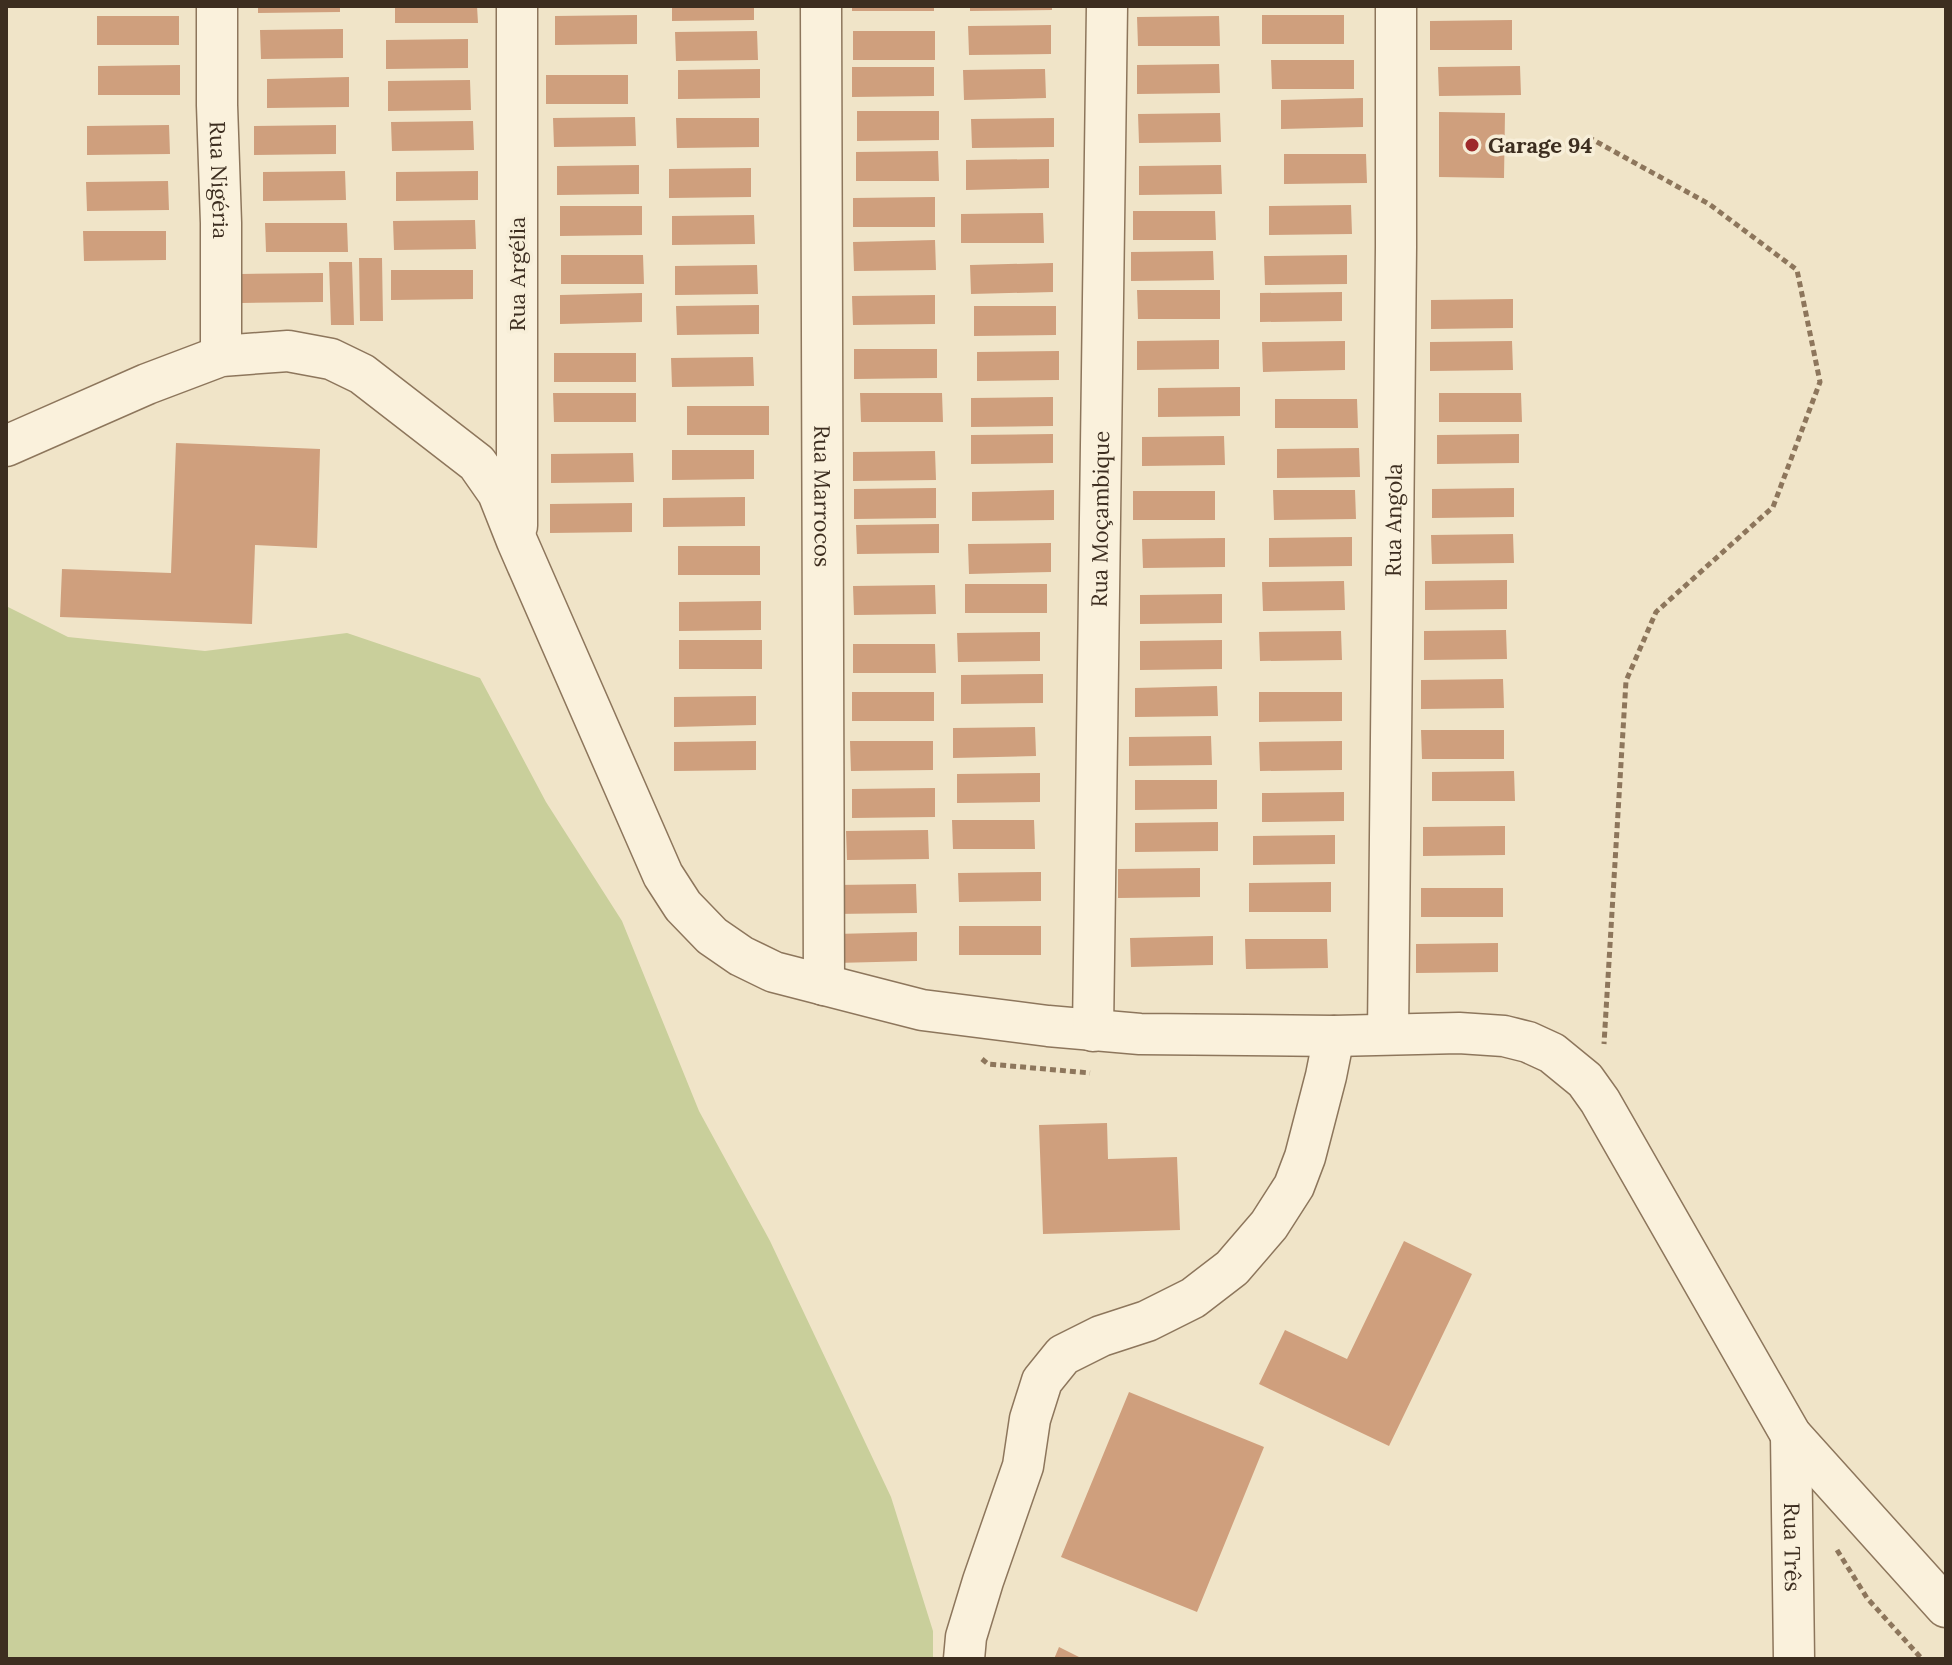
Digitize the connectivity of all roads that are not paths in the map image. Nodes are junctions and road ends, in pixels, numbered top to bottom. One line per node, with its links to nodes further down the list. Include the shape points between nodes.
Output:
1 (217, 6): 6 (street, Rua Nigéria)
2 (517, 6): 8 (street, Rua Argélia)
3 (821, 6): 9 (street, Rua Marrocos)
4 (1107, 6): 10 (street, Rua Moçambique)
5 (1396, 6): 11 (street, Rua Angola)
6 (221, 356): 7 (street); 8 (street, via 288,351 331,359 362,374 477,463 498,493)
7 (6, 446)
8 (517, 541): 9 (street, via 663,875 683,906 741,956 774,972)
9 (824, 985): 10 (street, via 922,1010)
10 (1093, 1031): 12 (street)
11 (1388, 1034): 12 (street); 13 (street, via 1504,1036 1552,1053 1585,1080)
12 (1334, 1036): 15 (street, via 1305,1157 1269,1225 1232,1268 1193,1298 1063,1355 1042,1381 1023,1466 983,1581)
13 (1791, 1435): 14 (street); 16 (street, Rua Três)
14 (1946, 1607)
15 (964, 1659)
16 (1794, 1659)

